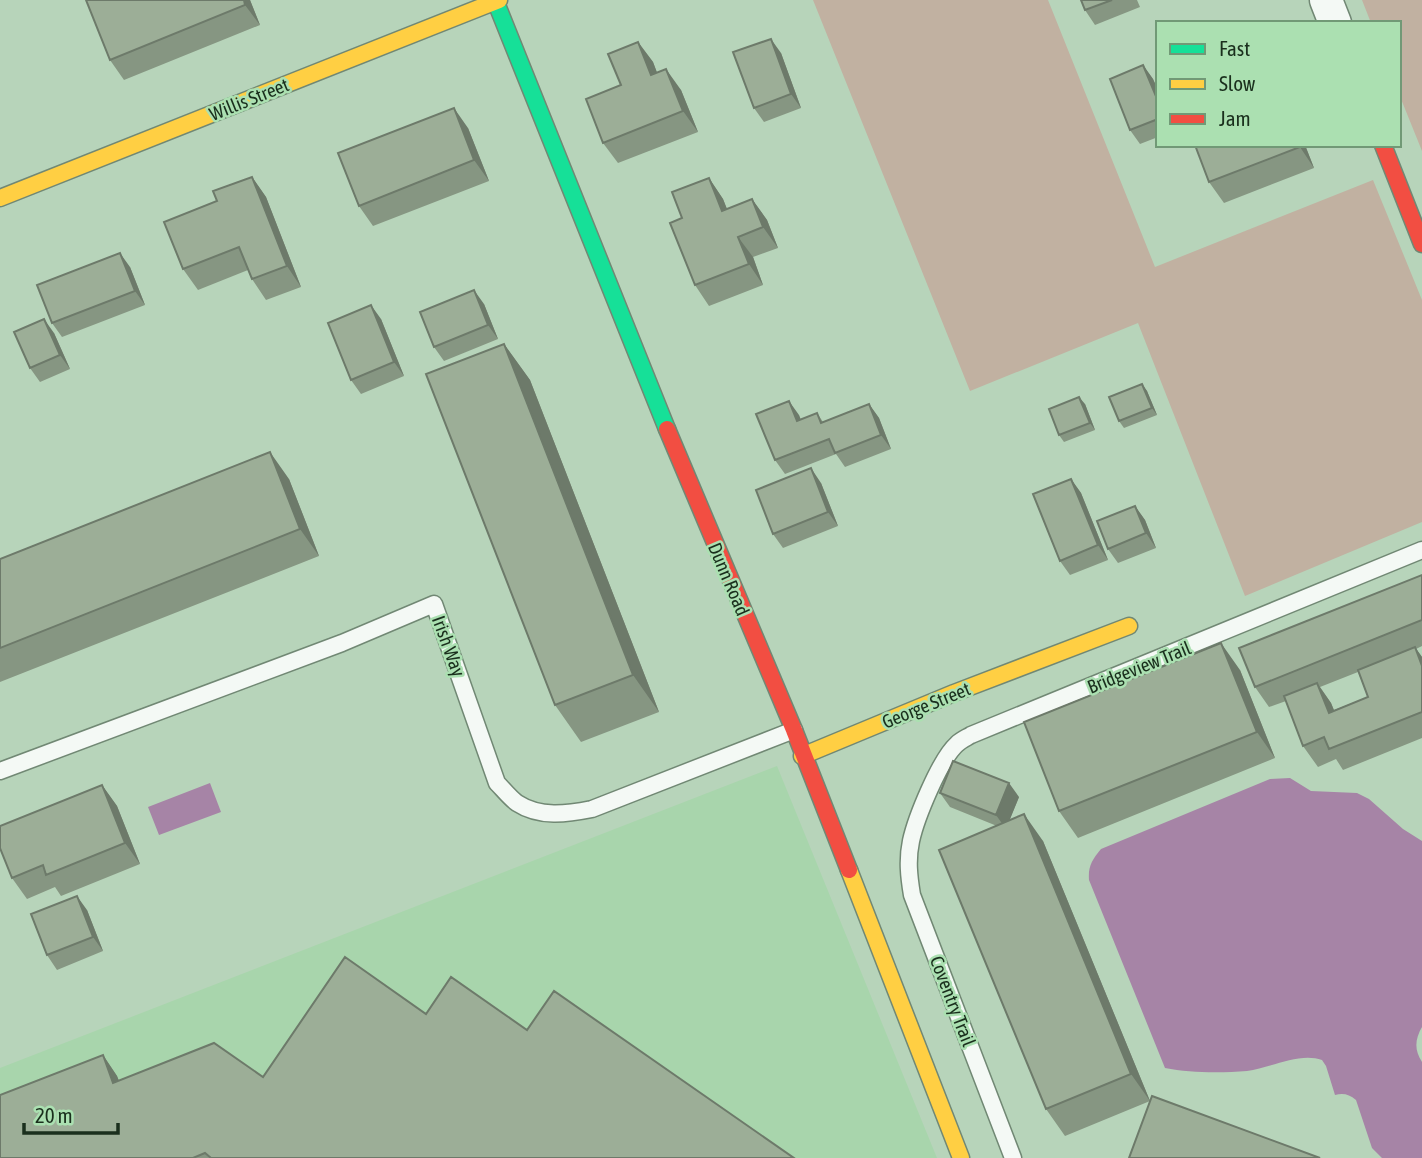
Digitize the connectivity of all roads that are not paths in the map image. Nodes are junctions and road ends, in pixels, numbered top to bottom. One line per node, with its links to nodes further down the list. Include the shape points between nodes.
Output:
1 (497, 0): 5 (street, Willis Street); 9 (street, Dunn Road, via 537,108)
2 (1326, 0): 3 (street)
3 (1334, 21)
4 (1384, 147): 6 (street)
5 (0, 198)
6 (1422, 244)
7 (1422, 551): 12 (lane, Bridgeview Trail, via 971,735 946,759)
8 (1129, 626): 10 (street, George Street)
9 (794, 730): 10 (street, Dunn Road); 11 (lane, Irish Way, via 592,809 543,814 517,803 497,783 434,604)
10 (803, 756): 13 (street, Dunn Road)
11 (0, 771)
12 (911, 841): 14 (lane, Coventry Trail, via 912,895)
13 (961, 1158)
14 (1013, 1158)

